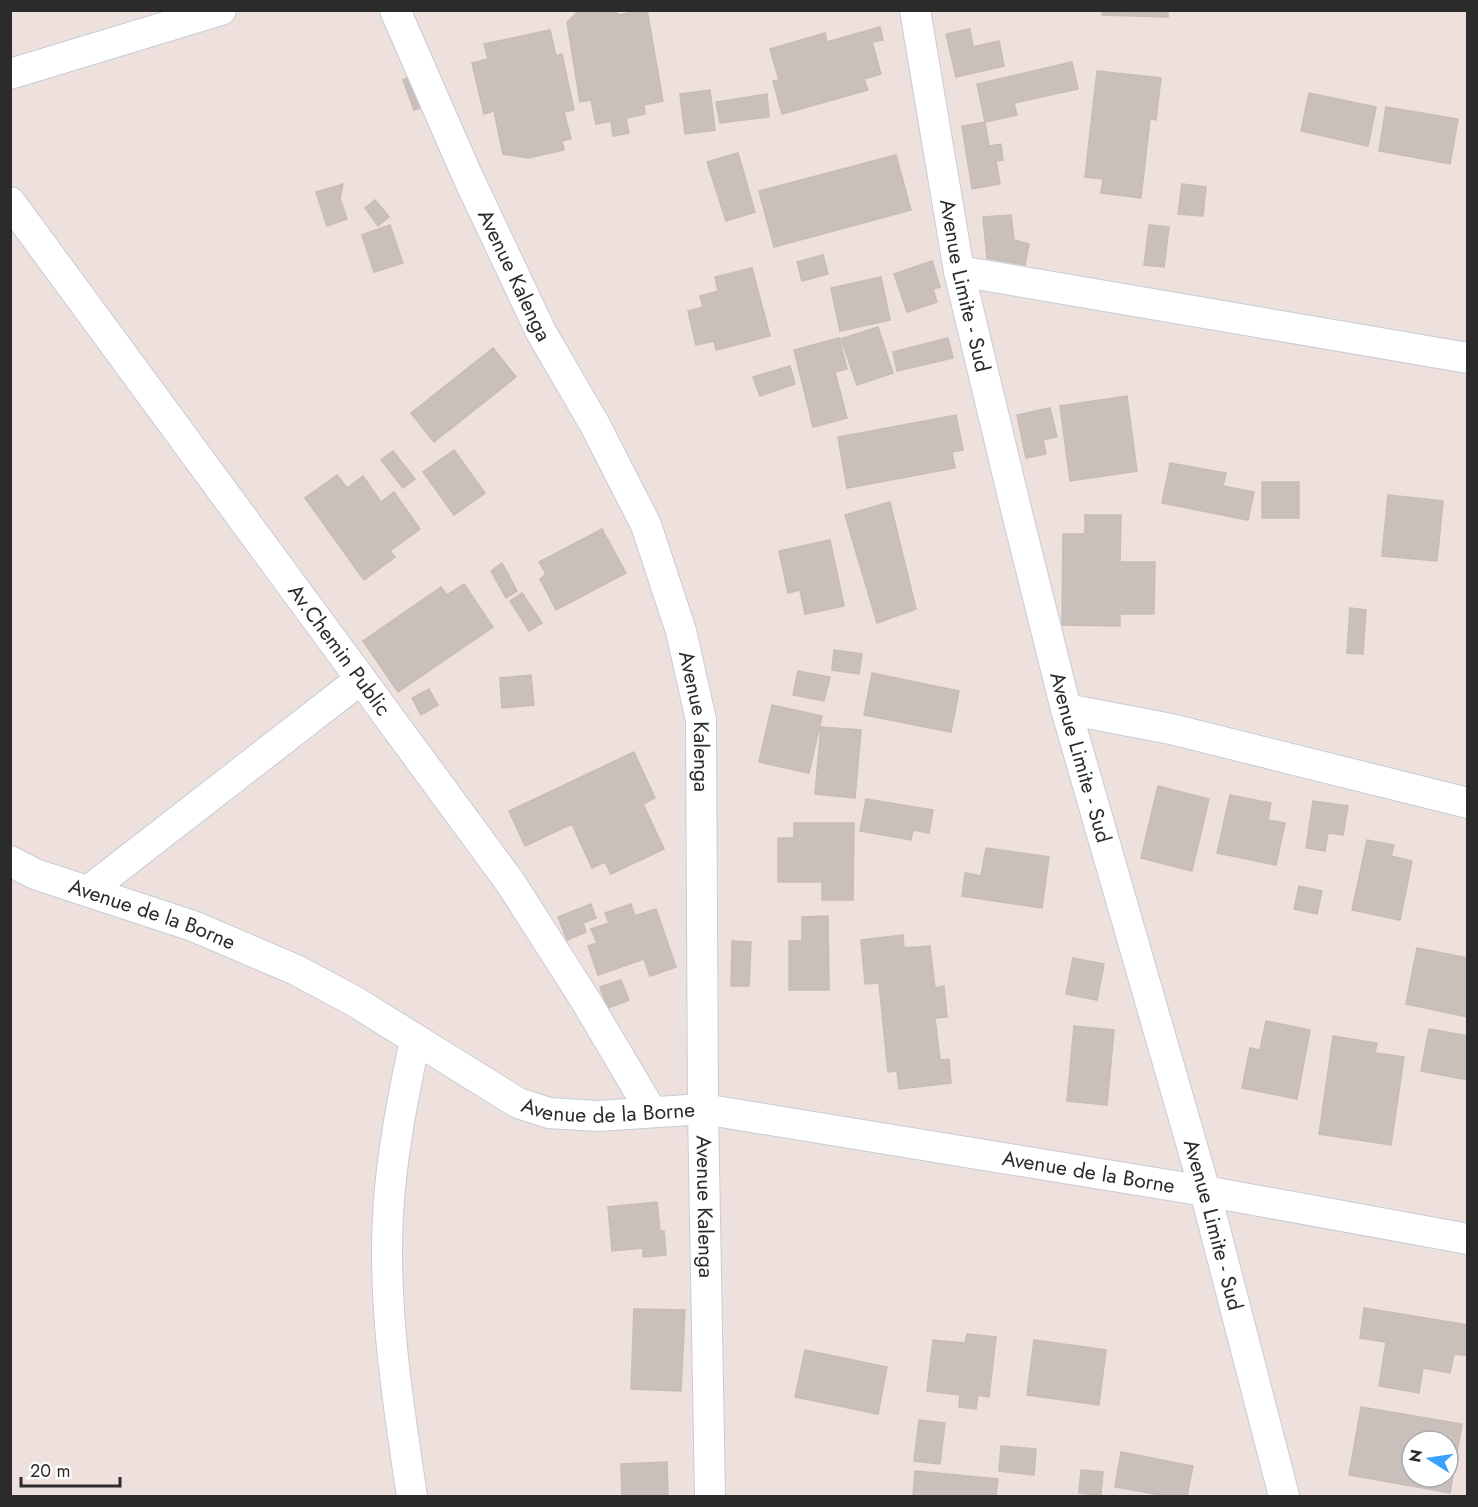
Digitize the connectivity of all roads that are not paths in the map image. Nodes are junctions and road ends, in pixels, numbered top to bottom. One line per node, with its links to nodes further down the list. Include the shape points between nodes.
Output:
1 (221, 10): 4 (street)
2 (395, 10): 14 (street, Avenue Kalenga, via 466,175 541,332 646,525 681,631 701,720)
3 (915, 10): 6 (street, Avenue Limite - Sud)
4 (10, 74)
5 (10, 202): 8 (street, Av.Chemin Public)
6 (959, 270): 7 (street); 9 (street, Avenue Limite - Sud)
7 (1467, 358)
8 (361, 678): 12 (street); 15 (street, Av.Chemin Public, via 510,882)
9 (1066, 709): 10 (street, via 1171,729); 16 (street, Avenue Limite - Sud)
10 (1467, 803)
11 (10, 861): 12 (street, Avenue de la Borne, via 35,874)
12 (88, 891): 13 (street, Avenue de la Borne, via 193,926 296,970)
13 (415, 1040): 15 (street, Avenue de la Borne, via 518,1103 549,1113 598,1116); 18 (street, via 402,1103 388,1215 390,1315)
14 (703, 1109): 15 (street, Avenue de la Borne); 16 (street, Avenue de la Borne); 19 (street, Avenue Kalenga)
15 (651, 1111)
16 (1205, 1191): 17 (street, Avenue de la Borne); 20 (street, Avenue Limite - Sud)
17 (1467, 1239)
18 (411, 1497)
19 (710, 1497)
20 (1284, 1497)

